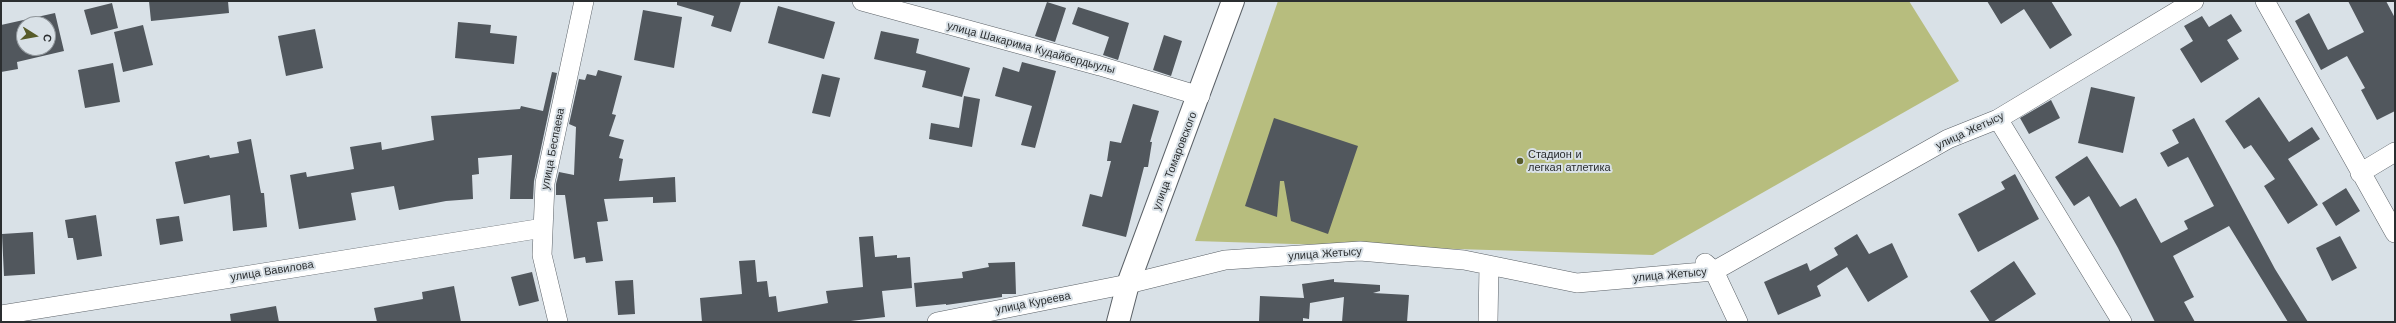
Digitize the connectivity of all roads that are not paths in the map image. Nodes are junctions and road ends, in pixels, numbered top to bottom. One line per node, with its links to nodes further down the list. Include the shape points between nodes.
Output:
1 (584, 1): 10 (street, улица Беспаева, via 545,183)
2 (1233, 1): 6 (street, улица Томаровского)
3 (2194, 1): 7 (street, улица Жетысу)
4 (2265, 1): 9 (street)
5 (870, 2): 6 (street, улица Шакарима Кудайбердыулы)
6 (1200, 96): 15 (street, улица Томаровского)
7 (1998, 119): 14 (street, улица Жетысу, via 1948,139); 22 (street)
8 (2395, 152): 9 (street)
9 (2360, 173): 11 (street)
10 (543, 228): 16 (street, улица Вавилова); 17 (street, улица Беспаева, via 542,255)
11 (2395, 233)
12 (1699, 259): 14 (street)
13 (1489, 265): 14 (street, улица Жетысу, via 1576,283); 15 (street, улица Жетысу, via 1464,260 1360,251 1225,260); 20 (street)
14 (1714, 271): 21 (street)
15 (1128, 284): 18 (street, улица Куреева); 19 (street, улица Томаровского)
16 (1, 315)
17 (558, 322)
18 (937, 322)
19 (1118, 322)
20 (1488, 322)
21 (1738, 322)
22 (2122, 322)

